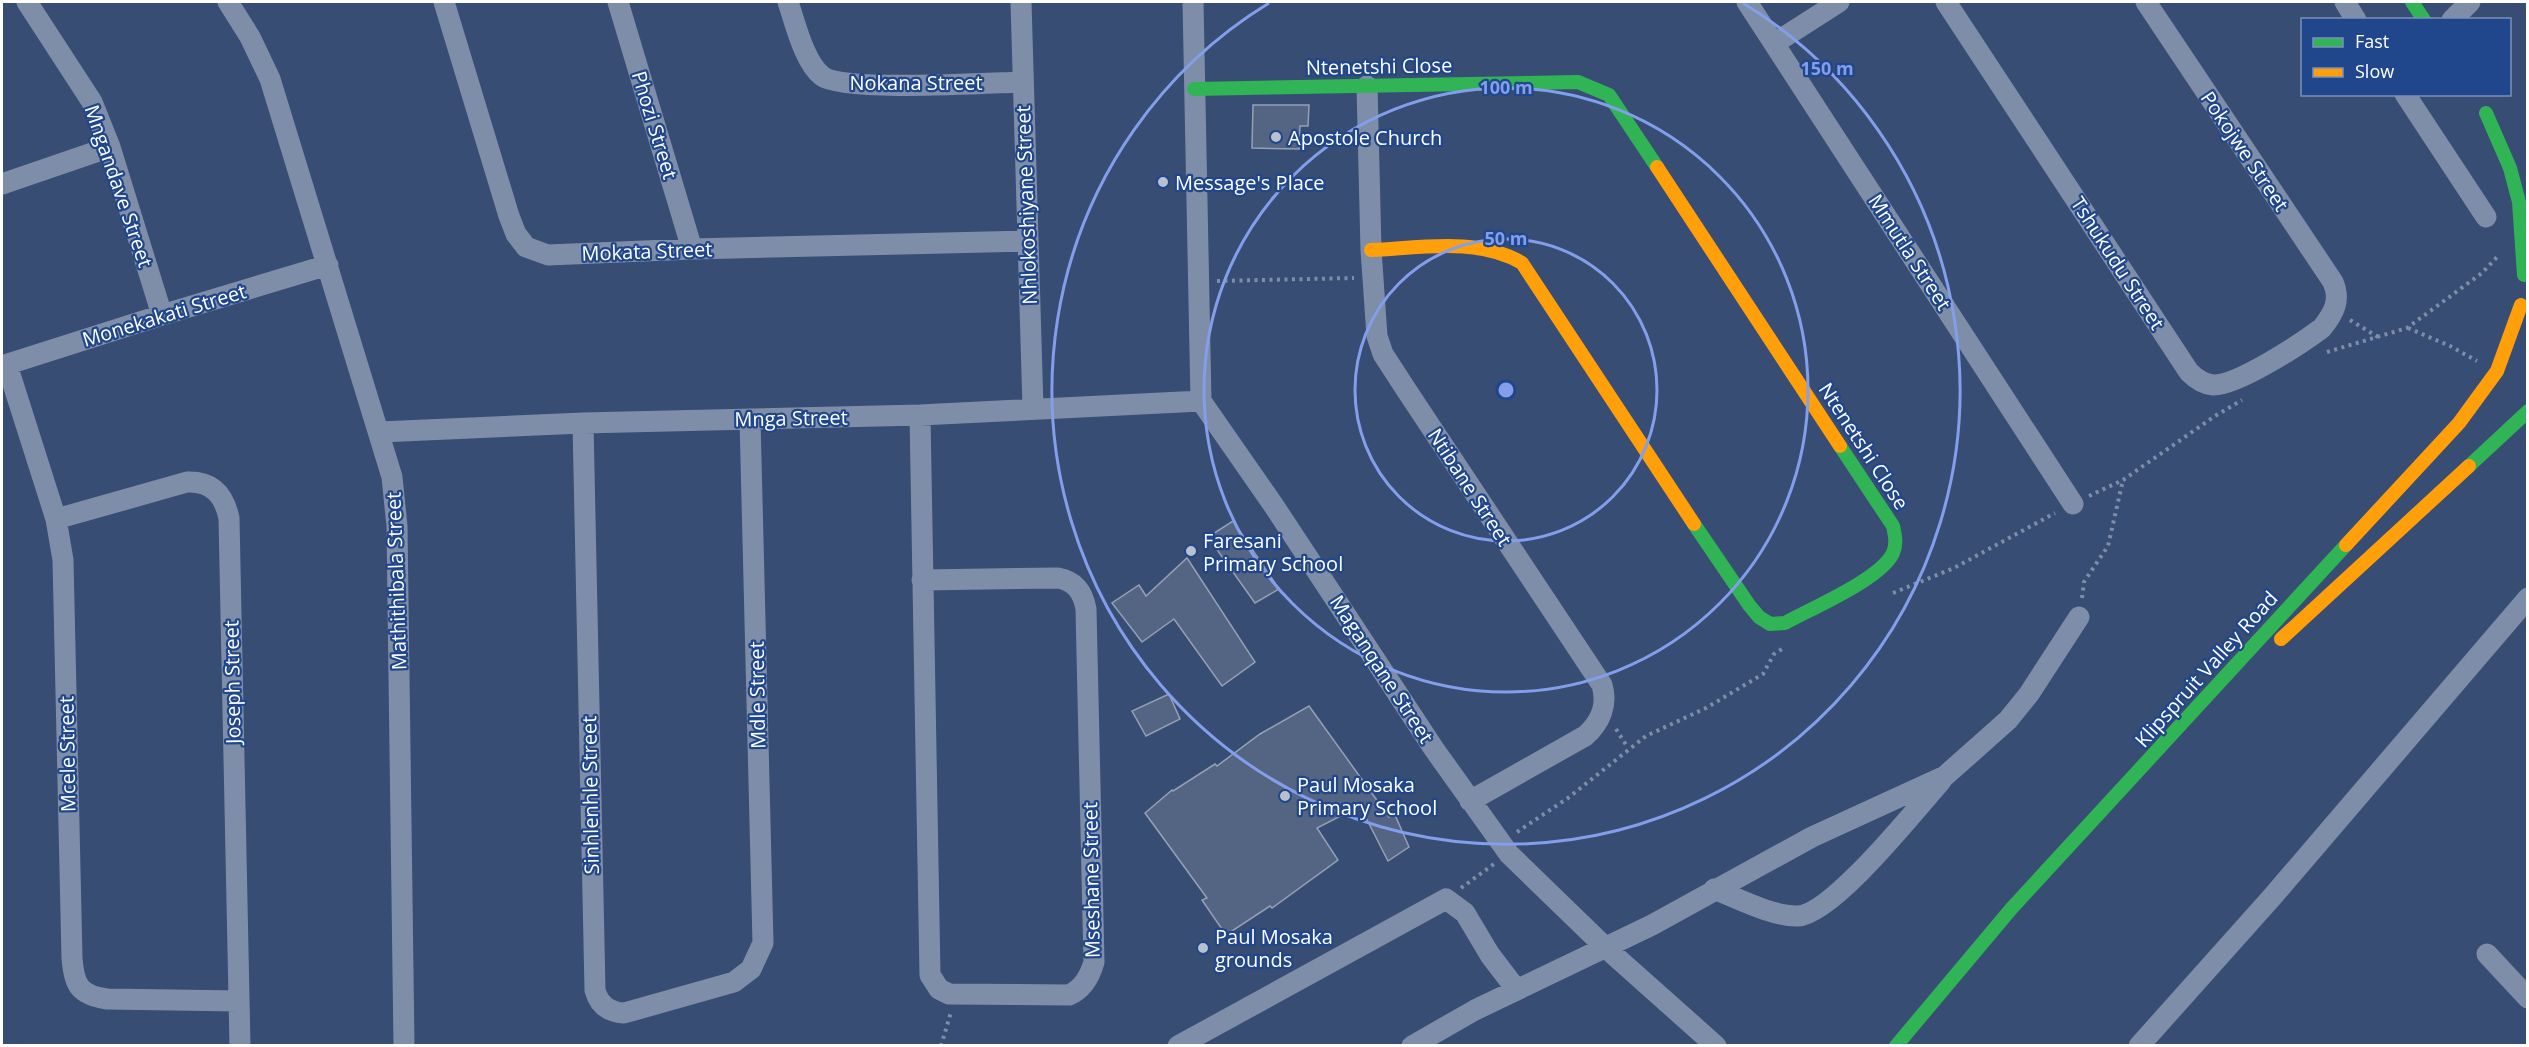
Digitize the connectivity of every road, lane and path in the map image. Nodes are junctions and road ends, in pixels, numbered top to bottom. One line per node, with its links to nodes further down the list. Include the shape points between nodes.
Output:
1 (27, 2): 23 (street, Mngandave Street, via 92,102)
2 (228, 2): 31 (street, Mathithibala Street, via 270,79)
3 (444, 2): 28 (street, Mokata Street, via 509,216 526,246 535,252 555,255)
4 (618, 2): 28 (street, Phozi Street)
5 (788, 2): 19 (street, Nokana Street, via 804,51 822,77 854,85)
6 (1020, 2): 19 (street, Nhlokoshiyane Street)
7 (1193, 2): 21 (street)
8 (1748, 2): 18 (street, Mmutla Street)
9 (1839, 2): 18 (street)
10 (1946, 2): 36 (street, Tshukudu Street, via 2195,378 2215,385 2237,380 2313,335)
11 (2146, 2): 36 (street, Pokojwe Street, via 2333,282)
12 (2345, 2): 15 (street)
13 (2412, 2): 16 (street)
14 (2470, 2): 17 (street)
15 (2355, 18)
16 (2423, 18)
17 (2454, 18)
18 (1775, 44): 53 (street, Mmutla Street)
19 (1022, 82): 27 (street, Nhlokoshiyane Street)
20 (1367, 86): 21 (street, Ntenetshi Close); 29 (street, Ntibane Street); 29 (street, Ntenetshi Close, via 1578,82 1609,95 1893,526 1896,540 1891,558 1878,573 1785,623 1766,623 1740,592 1521,263 1509,254 1482,248)
21 (1194, 88): 34 (street)
22 (2406, 96): 26 (street)
23 (110, 147): 25 (street); 37 (street, Mngandave Street)
24 (2522, 160): 32 (street, via 2483,108 2510,168 2519,202)
25 (2, 184)
26 (2486, 218)
27 (1028, 241): 28 (street, Mokata Street); 46 (street, Nhlokoshiyane Street)
28 (692, 249)
29 (1371, 250): 33 (street, Ntibane Street)
30 (2497, 258): 39 (path)
31 (328, 266): 37 (street, Monekakati Street); 51 (street, Mathithibala Street)
32 (2526, 271): 35 (street)
33 (1372, 278): 34 (path); 61 (street, Ntibane Street, via 1377,336 1383,354 1605,695 1598,722 1585,736)
34 (1198, 282): 45 (street)
35 (2521, 305): 38 (street); 79 (street, Klipspruit Valley Road, via 2497,371 2459,423 2011,909)
36 (2335, 306): 40 (path)
37 (162, 315): 43 (street, Monekakati Street)
38 (2528, 327)
39 (2407, 328): 40 (path); 42 (path)
40 (2378, 337): 41 (path)
41 (2320, 356)
42 (2483, 365)
43 (4, 366): 54 (street, Mcele Street)
44 (2243, 399): 52 (path)
45 (1201, 401): 46 (street, Mnga Street); 61 (street, Maganqane Street)
46 (1033, 408): 48 (street, Mnga Street)
47 (2528, 411): 65 (street, Klipspruit Valley Road, via 2240,678)
48 (920, 415): 49 (street, Mnga Street); 55 (street)
49 (750, 419): 50 (street, Mnga Street); 68 (street, Mdle Street, via 763,943)
50 (584, 423): 51 (street, Mnga Street); 68 (street, Sinhlenhle Street, via 596,994 607,1009 624,1013 724,986)
51 (380, 432): 74 (street, Mathithibala Street, via 392,477 397,526)
52 (2123, 480): 53 (path); 58 (path, via 2108,546 2084,582)
53 (2073, 504): 56 (path, via 1954,568)
54 (56, 519): 72 (street, Mcele Street, via 63,560 71,923 76,983 87,993 107,999); 72 (street, Joseph Street, via 197,481 214,488 226,506)
55 (922, 580): 70 (street, via 928,965 936,986); 70 (street, Mseshane Street, via 1058,578 1076,587 1086,609 1094,962 1091,972 1079,990 1063,996)
56 (1892, 593)
57 (2528, 598): 80 (street)
58 (2079, 616): 60 (street, via 2008,720)
59 (1791, 643): 62 (path, via 1774,654 1763,674 1706,708 1646,736)
60 (1945, 776): 63 (street, via 1812,837); 63 (street, via 1873,859 1814,910 1788,915)
61 (1470, 801): 62 (street, Maganqane Street)
62 (1505, 848): 64 (path); 66 (street, Maganqane Street)
63 (1714, 889): 66 (street)
64 (1446, 899): 69 (street, via 1465,913); 76 (street)
65 (2023, 917)
66 (1606, 948): 69 (street); 78 (street, Maganqane Street)
67 (2487, 954): 71 (street)
68 (751, 969)
69 (1516, 989): 77 (street)
70 (956, 994): 75 (path)
71 (2528, 998)
72 (238, 1002): 73 (street, Joseph Street)
73 (240, 1046)
74 (404, 1046)
75 (941, 1046)
76 (1178, 1046)
77 (1412, 1046)
78 (1716, 1046)
79 (1896, 1046)
80 (2139, 1046)

